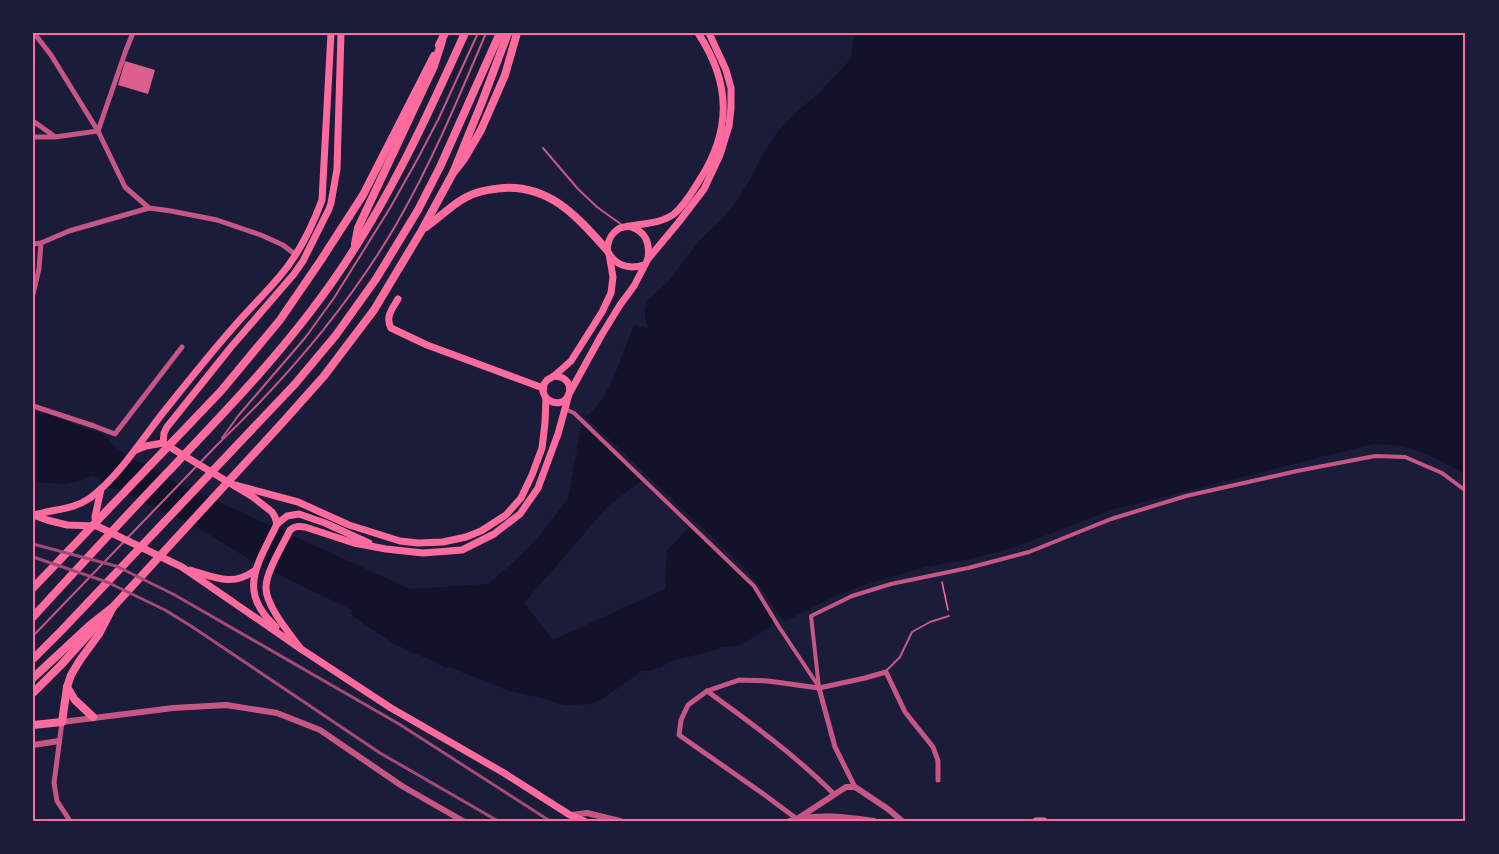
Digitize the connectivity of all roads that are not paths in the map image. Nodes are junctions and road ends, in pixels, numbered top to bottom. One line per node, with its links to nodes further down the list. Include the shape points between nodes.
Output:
1 (34, 33): 15 (street)
2 (133, 33): 15 (street)
3 (331, 33): 27 (main road, via 322,200)
4 (341, 33): 38 (main road, via 337,169 329,208 294,274 167,427)
5 (465, 33): 25 (highway, via 409,152)
6 (478, 33): 39 (lane, via 417,160 334,298)
7 (486, 33): 39 (lane, via 422,177 362,279 299,360)
8 (500, 33): 56 (highway, via 418,210 376,279 319,357)
9 (508, 33): 19 (highway)
10 (517, 33): 19 (main road, via 482,130)
11 (698, 33): 21 (main road, via 721,80 724,108 715,148 690,196 673,215)
12 (709, 33): 28 (main road, via 731,88 729,126 704,189)
13 (443, 37): 25 (highway, via 434,66 358,228); 50 (main road, via 363,195 280,320 221,391)
14 (33, 121): 17 (street)
15 (98, 130): 17 (street); 20 (street, via 125,187)
16 (33, 137): 17 (street)
17 (56, 137)
18 (543, 148): 21 (lane, via 597,207)
19 (453, 173): 22 (main road)
20 (149, 208): 23 (street); 27 (street, via 217,220 261,235)
21 (627, 226): 26 (main road, via 613,233); 28 (main road, via 644,235 648,246)
22 (422, 230): 26 (main road, via 476,192 523,189 566,208); 51 (main road, via 375,310 324,376)
23 (41, 243): 24 (street); 29 (street)
24 (33, 244)
25 (353, 251): 53 (highway, via 267,366)
26 (608, 252): 28 (main road, via 622,266 638,267); 32 (main road, via 613,277 611,293 575,356)
27 (296, 255): 40 (main road)
28 (646, 262): 34 (main road)
29 (33, 294)
30 (398, 299): 33 (main road, via 388,316 391,328)
31 (182, 346): 36 (street, via 115,434)
32 (554, 376): 33 (main road, via 546,380); 34 (main road, via 566,379)
33 (543, 388): 35 (main road)
34 (569, 394): 35 (main road, via 559,403); 37 (main road)
35 (546, 398): 41 (main road, via 542,448 521,498 506,515 466,537 443,542 400,541 349,525 298,502)
36 (33, 406)
37 (565, 408): 47 (main road, via 538,488 520,514 494,534 462,550 423,553); 60 (street, via 754,586)
38 (163, 443): 40 (main road); 41 (main road)
39 (217, 445): 54 (lane)
40 (134, 452): 42 (main road)
41 (235, 485): 45 (main road, via 272,512)
42 (101, 489): 44 (main road, via 71,508); 46 (main road)
43 (1466, 490): 60 (street, via 1442,473 1405,457 1375,456 1186,496 1111,519 1029,552 891,584 852,596 811,616)
44 (33, 515): 46 (main road, via 68,525)
45 (277, 524): 47 (main road, via 286,516 299,514); 49 (main road)
46 (97, 526): 48 (main road)
47 (386, 549): 55 (main road, via 305,527 290,530 265,589 269,602)
48 (182, 567): 49 (main road, via 230,580); 55 (main road)
49 (254, 571): 55 (main road, via 260,610)
50 (33, 588)
51 (113, 607): 58 (highway); 59 (main road); 62 (main road)
52 (949, 616): 57 (lane, via 912,632 900,657)
53 (33, 617)
54 (33, 636)
55 (301, 649): 71 (main road)
56 (33, 659)
57 (886, 672): 60 (street); 68 (street, via 905,712 933,747)
58 (33, 678)
59 (67, 687): 63 (main road); 64 (main road)
60 (819, 688): 61 (street, via 739,680); 69 (street, via 835,747)
61 (707, 691): 70 (street, via 797,758); 72 (street, via 688,705 679,735 762,793)
62 (33, 693)
63 (93, 717): 64 (street); 74 (street, via 226,705 277,713 320,729 402,786)
64 (62, 722): 65 (main road); 66 (street)
65 (33, 725)
66 (59, 741): 67 (street); 73 (street, via 54,783 57,801)
67 (33, 745)
68 (939, 780)
69 (855, 787): 70 (street); 79 (street)
70 (834, 794): 72 (street)
71 (570, 815): 75 (lane); 76 (main road); 77 (street, via 587,813)
72 (793, 820): 78 (street, via 829,816)
73 (70, 821)
74 (463, 821)
75 (579, 821)
76 (584, 821)
77 (620, 821)
78 (874, 821)
79 (903, 821)
80 (1036, 821): 81 (main road)
81 (1044, 821)

